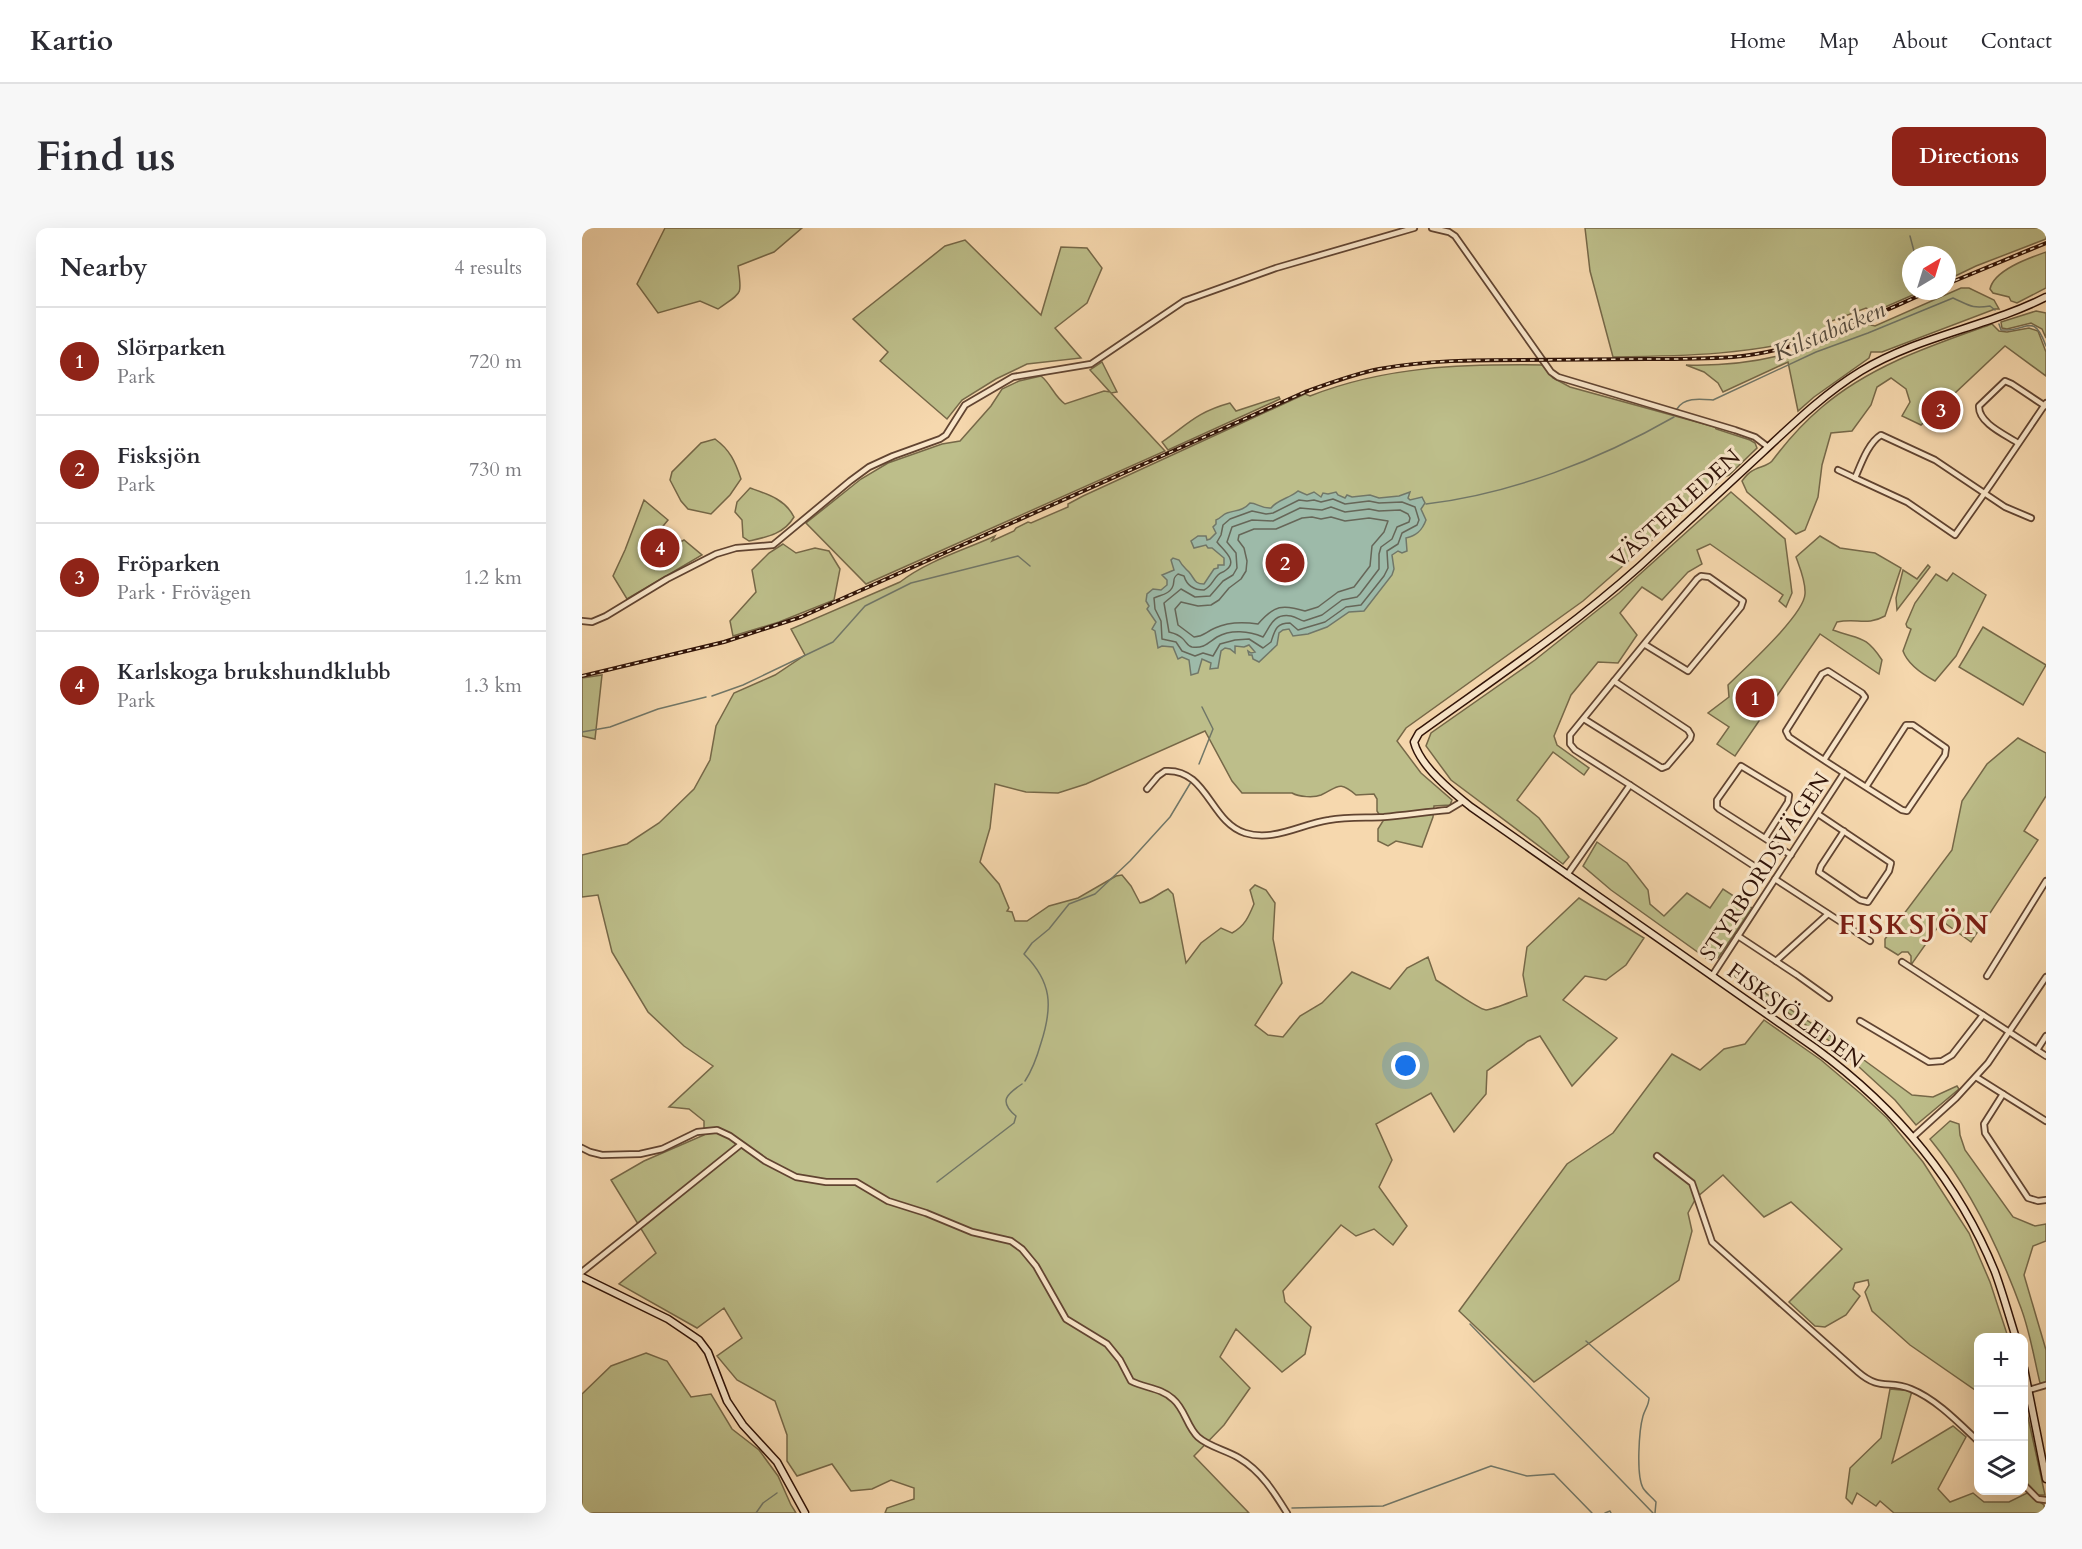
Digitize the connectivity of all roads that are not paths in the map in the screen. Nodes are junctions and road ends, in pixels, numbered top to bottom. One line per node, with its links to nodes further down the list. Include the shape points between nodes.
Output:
1 (1414, 228): 11 (street, via 1276,268 1184,301 1091,364 1013,377 965,405 940,439 860,473 773,545 716,554 597,621)
2 (1432, 228): 6 (street, via 1455,236 1558,377 1735,430)
3 (2046, 297): 6 (street, VÄSTERLEDEN, via 1875,363 1833,390)
4 (2045, 405): 5 (street); 5 (street, via 2005,381 1978,406 1986,420)
5 (2018, 443): 9 (street)
6 (1768, 447): 20 (street, VÄSTERLEDEN, via 1586,611 1415,738 1416,749 1431,770)
7 (1838, 470): 8 (street)
8 (1855, 478): 9 (street, via 1907,502 1955,535); 9 (street, via 1881,435 1935,460)
9 (1984, 493): 10 (street)
10 (2031, 518)
11 (582, 621)
12 (1644, 644): 12 (street, via 1701,576 1743,601 1688,671); 13 (street)
13 (1614, 681): 14 (street); 14 (street, via 1688,730 1690,739 1662,768)
14 (1584, 719): 17 (street, via 1570,735 1572,747)
15 (1824, 760): 15 (street, via 1786,731 1822,674 1828,671 1865,698); 16 (street)
16 (1844, 773): 18 (street); 21 (street, STYRBORDSVÄGEN)
17 (1630, 785): 25 (street); 26 (street)
18 (1866, 787): 18 (street, via 1907,811 1946,748 1906,725)
19 (1147, 789): 20 (street, via 1165,771 1184,775 1198,783 1228,822 1242,832 1256,834 1282,833 1332,820 1448,810)
20 (1463, 801): 26 (street, FISKSJÖLEDEN)
21 (1818, 814): 22 (street); 24 (street, STYRBORDSVÄGEN)
22 (1844, 831): 22 (street, via 1891,863 1868,902 1819,872)
23 (1765, 838): 23 (street, via 1716,804 1741,766 1789,795); 24 (street)
24 (1791, 855): 27 (street, STYRBORDSVÄGEN)
25 (1754, 866)
26 (1567, 875): 34 (street, FISKSJÖLEDEN)
27 (1775, 879): 29 (street); 30 (street, STYRBORDSVÄGEN)
28 (2046, 881): 35 (street)
29 (1828, 914): 31 (street); 32 (street)
30 (1738, 936): 32 (street); 34 (street, STYRBORDSVÄGEN)
31 (1870, 941)
32 (1776, 961): 37 (street)
33 (1902, 962): 38 (street)
34 (1712, 976): 47 (street, FISKSJÖLEDEN, via 1843,1070)
35 (1987, 976)
36 (2045, 981): 40 (street)
37 (1829, 998)
38 (1983, 1015): 39 (street, via 1952,1055 1935,1063); 40 (street)
39 (1860, 1021)
40 (2010, 1032): 42 (street); 44 (street)
41 (2046, 1036): 42 (street)
42 (2037, 1050): 43 (street)
43 (2046, 1056)
44 (1976, 1077): 45 (street); 47 (street)
45 (2003, 1094): 46 (street); 51 (street, via 1984,1124 1985,1133 2028,1197)
46 (2046, 1121)
47 (1913, 1137): 54 (street, FISKSJÖLEDEN, via 1943,1177 1980,1240)
48 (740, 1145): 49 (street, via 723,1132 711,1130 697,1132 655,1152 602,1155); 52 (street); 63 (street, via 796,1177 856,1182 888,1202 972,1232 1011,1241 1036,1266 1066,1319 1107,1344 1131,1381 1175,1400 1200,1438 1255,1470)
49 (582, 1148)
50 (1657, 1156): 58 (street, via 1692,1183 1712,1242 1871,1383 1918,1392)
51 (2046, 1200)
52 (582, 1272)
53 (582, 1277): 62 (street, via 668,1319 699,1340 708,1352 727,1401 777,1462)
54 (2014, 1333)
55 (2046, 1385): 57 (street)
56 (2028, 1386): 57 (street)
57 (2029, 1390): 59 (street)
58 (1977, 1441)
59 (2046, 1479)
60 (2028, 1489): 61 (street, via 2038,1499)
61 (2046, 1500)
62 (805, 1513)
63 (1287, 1513)

